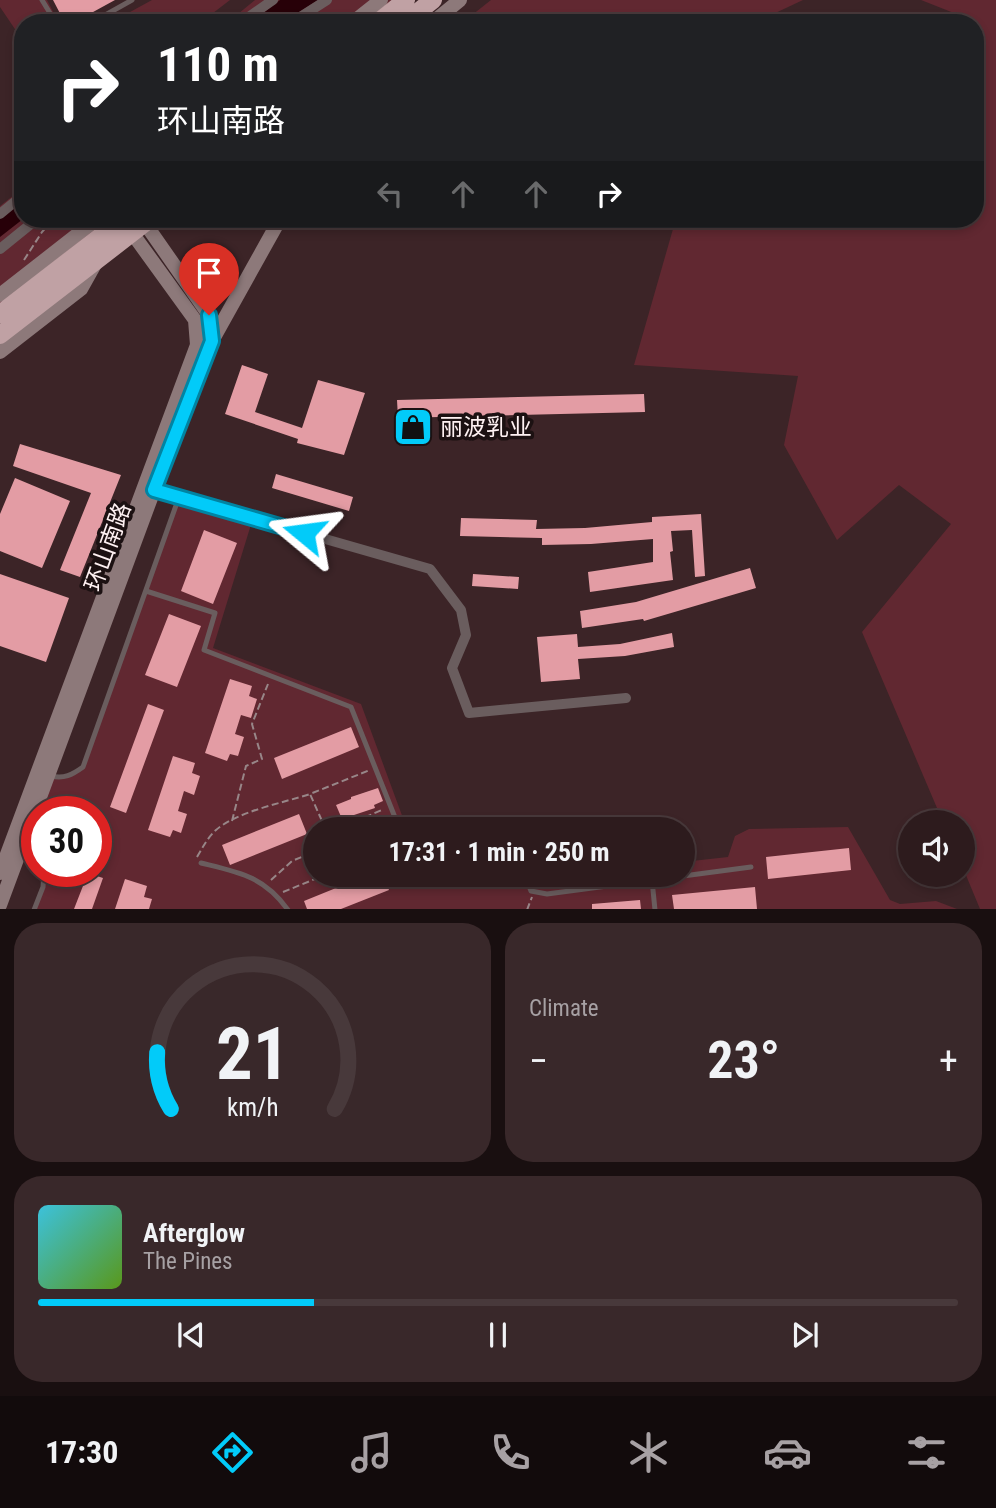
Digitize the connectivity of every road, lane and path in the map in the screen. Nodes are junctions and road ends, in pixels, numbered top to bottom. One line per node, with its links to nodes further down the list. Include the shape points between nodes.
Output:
1 (132, 0): 8 (lane)
2 (273, 0): 9 (street)
3 (327, 0): 10 (street)
4 (381, 0): 11 (main road)
5 (406, 0): 12 (highway)
6 (433, 0): 13 (highway)
7 (460, 0): 14 (main road)
8 (107, 14)
9 (253, 14)
10 (305, 14)
11 (363, 14)
12 (388, 14)
13 (415, 14)
14 (443, 14)
15 (14, 202): 16 (street)
16 (0, 214)
17 (26, 228): 25 (street)
18 (45, 228): 27 (path)
19 (90, 228): 28 (main road)
20 (92, 228): 29 (highway)
21 (130, 228): 26 (highway)
22 (140, 228): 50 (main road, 环山南路, via 195,320 197,345)
23 (141, 228): 31 (main road, via 209,315)
24 (275, 228): 31 (main road, 环山南路)
25 (0, 249)
26 (97, 260): 30 (highway); 32 (main road, via 81,289)
27 (23, 262)
28 (0, 295)
29 (0, 314)
30 (0, 335)
31 (212, 341): 33 (main road, 环山南路)
32 (0, 352)
33 (154, 490): 34 (street); 39 (main road, 环山南路)
34 (179, 497): 35 (lane); 37 (street, via 430,569 461,610 466,635 452,668 469,713)
35 (146, 591): 36 (lane, via 215,613 204,650); 39 (lane, via 83,767 69,776)
36 (271, 676): 38 (lane, via 351,708); 45 (path, via 253,724 262,760 246,766)
37 (626, 698)
38 (376, 768): 40 (path); 41 (lane)
39 (48, 776): 46 (main road, 环山南路)
40 (310, 794): 42 (path); 45 (path)
41 (391, 806): 43 (path); 44 (lane)
42 (320, 817)
43 (366, 817)
44 (395, 817)
45 (232, 821): 48 (path, via 205,843)
46 (19, 854): 60 (main road, 环山南路)
47 (303, 857): 53 (path, via 282,868)
48 (199, 861): 53 (lane, via 245,874)
49 (751, 867): 51 (lane)
50 (0, 873)
51 (695, 874)
52 (303, 884): 59 (path)
53 (265, 886): 59 (lane)
54 (43, 887): 61 (lane)
55 (530, 887): 58 (lane)
56 (600, 887): 58 (lane)
57 (653, 887): 64 (lane)
58 (534, 892): 63 (path)
59 (276, 895): 62 (lane)
60 (0, 905)
61 (34, 909)
62 (288, 909)
63 (527, 909)
64 (655, 909)

